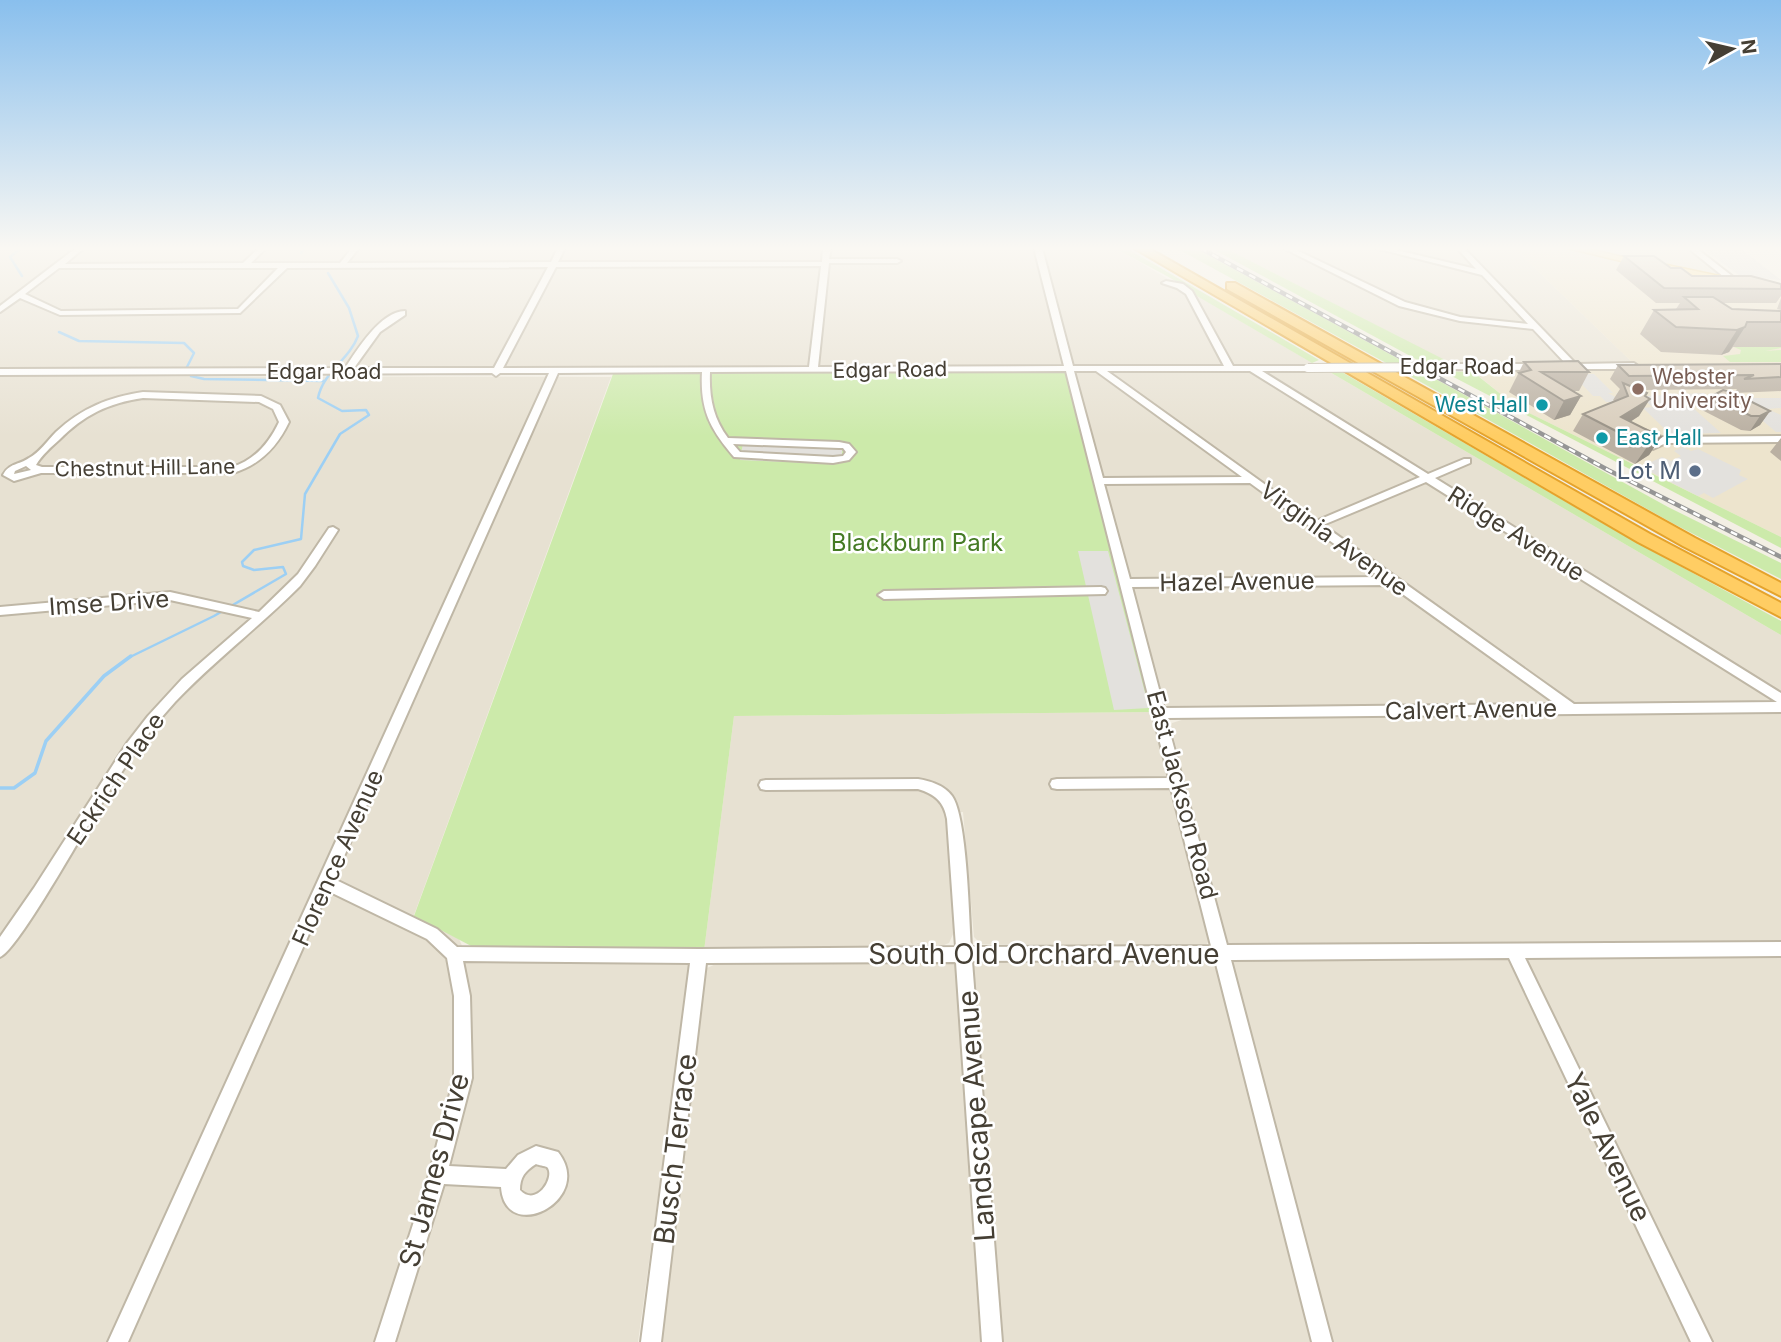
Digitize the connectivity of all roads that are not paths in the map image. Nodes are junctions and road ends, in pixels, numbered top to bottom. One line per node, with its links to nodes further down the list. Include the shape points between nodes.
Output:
1 (55, 311): 2 (street)
2 (240, 311)
3 (529, 311): 27 (street)
4 (820, 311): 22 (street)
5 (1054, 311): 20 (street, East Jackson Road)
6 (1198, 311): 18 (street)
7 (1248, 311): 46 (highway, via 1644,538)
8 (1276, 311): 42 (highway)
9 (1428, 311): 12 (street)
10 (1521, 311): 12 (street)
11 (402, 313): 24 (street, via 390,319)
12 (1536, 327): 13 (street)
13 (1574, 366): 14 (street); 16 (street)
14 (1644, 366)
15 (1547, 367): 19 (street, Edgar Road, bridge)
16 (1560, 367)
17 (1098, 368): 18 (street, Edgar Road); 20 (street, Edgar Road); 36 (street, Virginia Avenue)
18 (1230, 368): 19 (street, Edgar Road)
19 (1251, 368): 35 (street, Ridge Avenue)
20 (1069, 369): 22 (street, Edgar Road); 37 (street, East Jackson Road)
21 (165, 371): 23 (street, Edgar Road); 24 (street, Edgar Road); 28 (street)
22 (813, 371): 26 (street, Edgar Road)
23 (0, 372)
24 (337, 372): 27 (street, Edgar Road)
25 (554, 372): 26 (street, Edgar Road); 27 (street, Edgar Road); 55 (street, Florence Avenue)
26 (706, 372): 30 (street, via 705,406)
27 (496, 373)
28 (158, 379)
29 (1660, 440): 31 (street)
30 (725, 441): 30 (street, via 737,455 834,460 851,452 839,445)
31 (1781, 441)
32 (34, 460): 34 (street, Chestnut Hill Lane, via 31,466); 34 (street, Chestnut Hill Lane, via 8,475 14,478); 34 (street, Chestnut Hill Lane, via 88,409 146,391 261,399 277,407 284,422 255,461 233,470)
33 (1466, 461): 35 (street)
34 (40, 470)
35 (1426, 478): 38 (street); 48 (street, Ridge Avenue)
36 (1251, 480): 37 (street); 38 (street, Virginia Avenue)
37 (1099, 481): 41 (street, East Jackson Road)
38 (1315, 525): 40 (street, Virginia Avenue)
39 (333, 530): 47 (street, Eckrich Place, via 296,584)
40 (1391, 581): 41 (street, Hazel Avenue); 50 (street, Virginia Avenue)
41 (1126, 583): 51 (street, East Jackson Road)
42 (1781, 590)
43 (1101, 591): 44 (street)
44 (884, 595)
45 (0, 611): 47 (street, Imse Drive, via 170,596)
46 (1781, 611)
47 (259, 616): 57 (street, Eckrich Place, via 154,718)
48 (1781, 699)
49 (1781, 707): 50 (street, Calvert Avenue)
50 (1572, 709): 51 (street, Calvert Avenue)
51 (1161, 713): 52 (street, East Jackson Road)
52 (1178, 783): 53 (street); 61 (street, East Jackson Road)
53 (1056, 784)
54 (766, 785): 60 (street, Landscape Avenue, via 918,784 941,792 953,811)
55 (327, 883): 59 (street, via 432,934); 65 (street, Florence Avenue)
56 (1781, 949): 58 (street, South Old Orchard Avenue)
57 (0, 950)
58 (1514, 951): 61 (street, South Old Orchard Avenue); 70 (street, Yale Avenue)
59 (454, 954): 62 (street, South Old Orchard Avenue); 63 (street, St James Drive, via 462,996 463,1078)
60 (964, 954): 61 (street, South Old Orchard Avenue); 62 (street, South Old Orchard Avenue); 68 (street, Landscape Avenue)
61 (1223, 954): 69 (street, East Jackson Road)
62 (699, 956): 67 (street, Busch Terrace)
63 (439, 1175): 64 (street); 66 (street, St James Drive)
64 (511, 1178)
65 (118, 1342)
66 (385, 1342)
67 (651, 1342)
68 (992, 1342)
69 (1322, 1342)
70 (1702, 1342)

